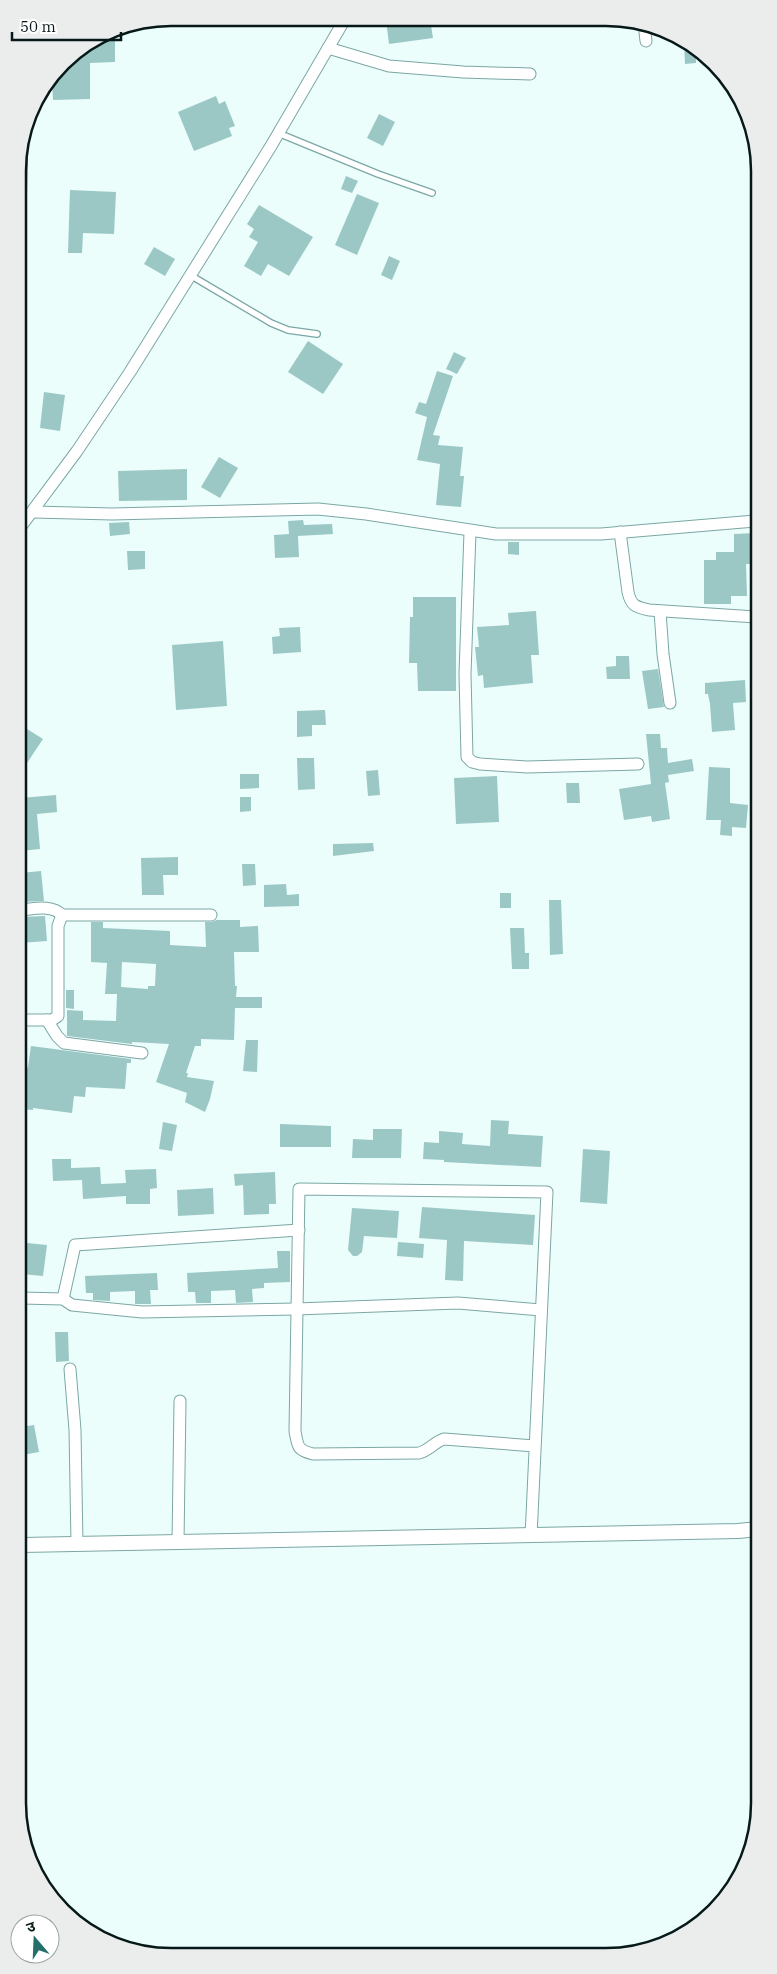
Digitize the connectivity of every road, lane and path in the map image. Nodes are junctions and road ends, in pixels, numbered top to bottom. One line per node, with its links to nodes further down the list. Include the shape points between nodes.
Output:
1 (340, 26): 4 (street)
2 (645, 32): 3 (street)
3 (646, 41)
4 (328, 48): 5 (street, via 389,66); 6 (street)
5 (530, 74)
6 (278, 133): 7 (lane); 8 (street)
7 (432, 193)
8 (190, 276): 9 (lane, via 271,324); 10 (street, via 130,372)
9 (317, 334)
10 (34, 512): 11 (street); 13 (street, via 112,514 318,509)
11 (27, 520)
12 (751, 521): 14 (street)
13 (470, 532): 14 (street, via 570,535); 18 (street, via 465,674 468,757 480,764 527,767)
14 (620, 532): 15 (street, via 632,604)
15 (660, 611): 16 (street); 17 (street)
16 (751, 617)
17 (670, 703)
18 (638, 764)
19 (27, 910): 20 (street, via 53,909)
20 (62, 915): 21 (street); 23 (street, via 57,950 58,1012 56,1019)
21 (211, 915)
22 (26, 1020): 23 (street)
23 (47, 1020): 24 (street, via 64,1043)
24 (142, 1053)
25 (299, 1230): 27 (street, via 76,1245); 28 (street); 29 (street, via 299,1189 547,1192)
26 (26, 1298): 27 (street)
27 (63, 1300): 28 (street, via 72,1305 142,1312)
28 (298, 1309): 29 (street, via 458,1303); 32 (street, via 295,1431 302,1452 419,1453 426,1452 444,1439)
29 (542, 1310): 32 (street)
30 (70, 1369): 36 (street, via 75,1430)
31 (180, 1401): 35 (street)
32 (536, 1446): 34 (street)
33 (750, 1530): 34 (street)
34 (532, 1535): 35 (street)
35 (178, 1542): 36 (street)
36 (77, 1544): 37 (street)
37 (26, 1546)

